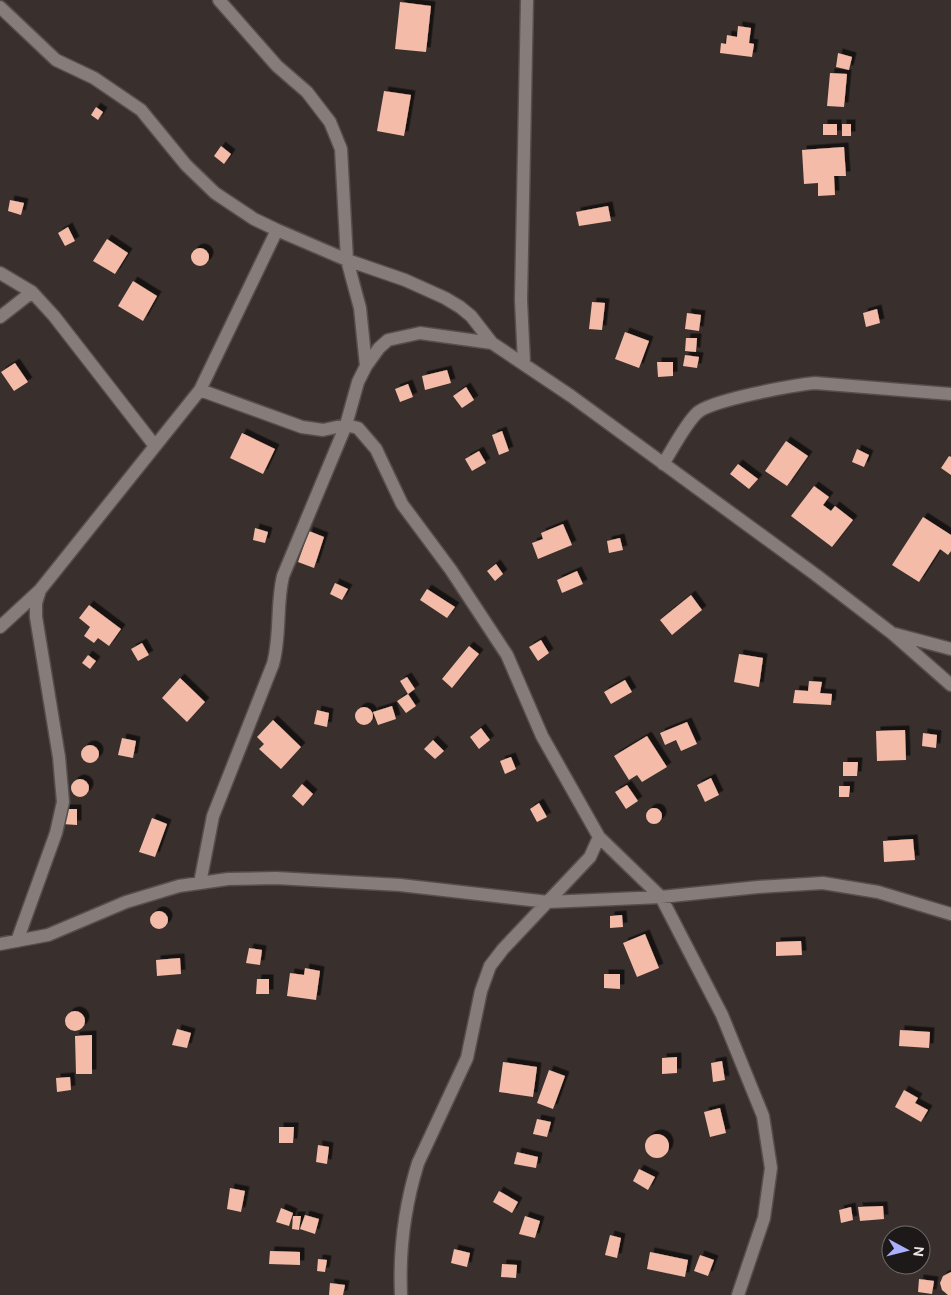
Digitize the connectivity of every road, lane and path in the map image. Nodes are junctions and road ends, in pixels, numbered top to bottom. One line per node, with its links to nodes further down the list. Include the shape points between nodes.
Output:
1 (219, 0): 5 (street, via 277,66 307,92 330,122 341,149)
2 (527, 0): 10 (street, via 521,300)
3 (0, 7): 4 (street, via 56,60 94,78 141,110 186,165 216,192 254,219)
4 (277, 230): 5 (street); 12 (street)
5 (347, 260): 9 (street, via 445,298 471,316); 11 (street, via 360,308)
6 (0, 273): 7 (street)
7 (32, 292): 8 (street); 15 (street, via 84,352)
8 (0, 317)
9 (492, 343): 10 (street); 11 (street, via 420,334 401,336 388,340)
10 (524, 363): 16 (street)
11 (366, 366): 14 (street)
12 (200, 390): 14 (street, via 302,427 323,430); 15 (street)
13 (951, 394): 16 (street, via 815,383 707,406 692,420)
14 (346, 425): 22 (street, via 358,428 376,449 402,504 451,570 507,655 542,736); 23 (street, via 283,576 274,658 213,816)
15 (155, 446): 17 (street)
16 (663, 464): 19 (street)
17 (40, 590): 18 (street); 27 (street, via 36,617 59,757 63,802 56,833)
18 (0, 627)
19 (893, 634): 20 (street); 21 (street)
20 (951, 649)
21 (951, 685)
22 (599, 837): 24 (street); 25 (street, via 590,857)
23 (200, 883): 25 (street, via 276,878 400,885); 27 (street, via 126,902 48,935)
24 (661, 897): 25 (street); 26 (street, via 823,883 878,892); 30 (street, via 722,1015 764,1116 771,1168 764,1218)
25 (548, 902): 29 (street, via 490,966 466,1058 413,1180 403,1233)
26 (951, 914)
27 (17, 941): 28 (street)
28 (0, 944)
29 (401, 1295)
30 (738, 1295)

